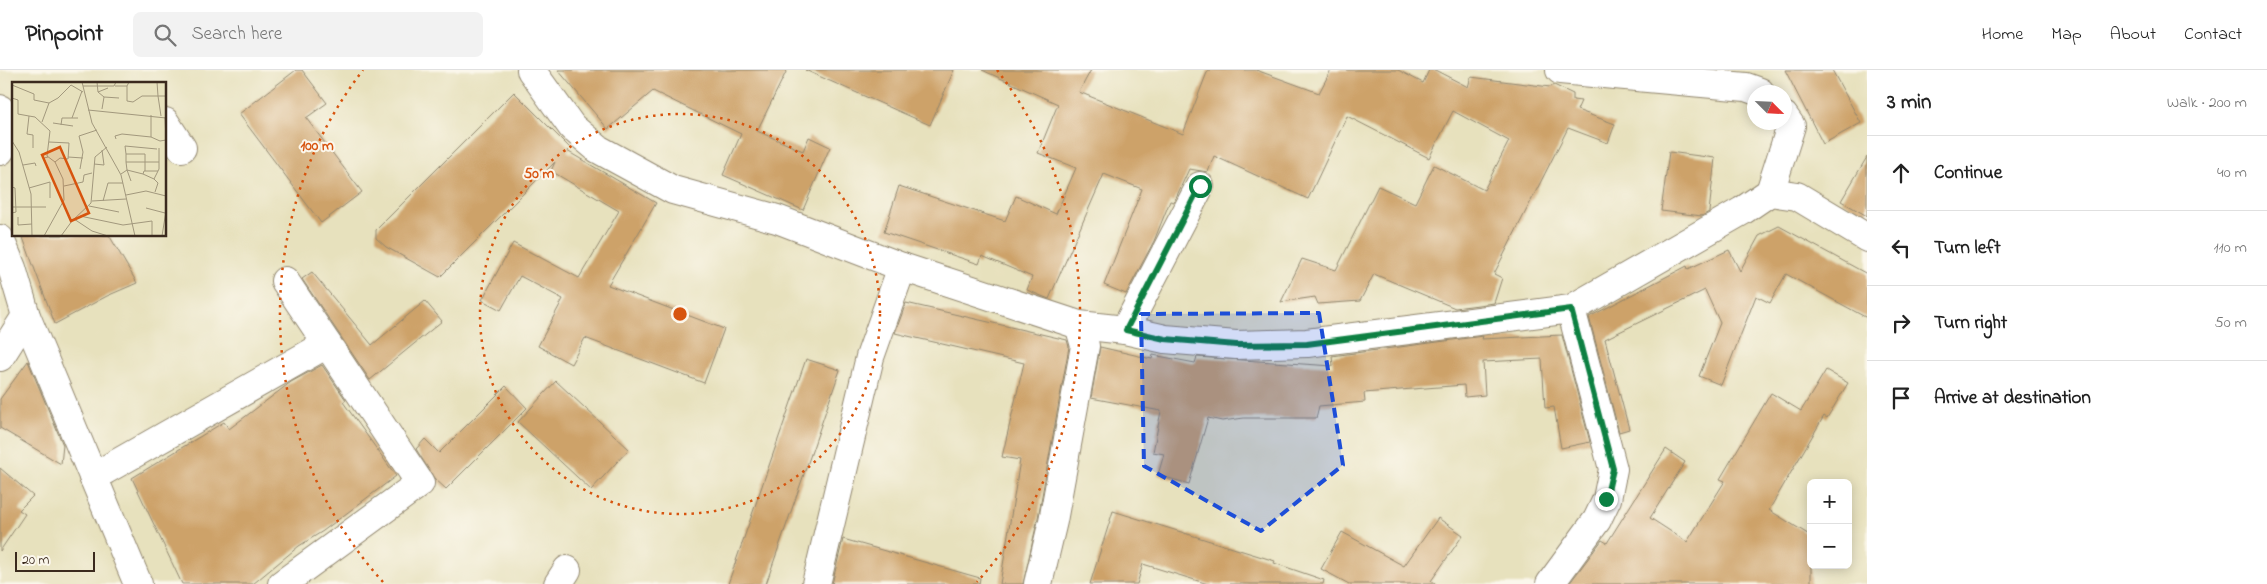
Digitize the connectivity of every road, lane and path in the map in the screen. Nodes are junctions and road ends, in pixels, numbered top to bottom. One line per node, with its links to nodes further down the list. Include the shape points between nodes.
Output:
1 (531, 70): 13 (street, via 572,127 598,149 673,190 777,219)
2 (1560, 70): 3 (street)
3 (1747, 87)
4 (0, 109): 7 (street)
5 (166, 124): 8 (street)
6 (1790, 130): 10 (street)
7 (7, 143)
8 (182, 148)
9 (1200, 186): 18 (street)
10 (1770, 192): 11 (street, via 1797,196); 15 (street)
11 (1867, 238)
12 (0, 239): 16 (street)
13 (902, 267): 17 (street); 24 (street, via 870,357)
14 (285, 281): 19 (street)
15 (1571, 309): 18 (street, via 1307,344 1236,345 1165,339); 26 (street, via 1613,469 1597,520)
16 (26, 316): 20 (street); 21 (street)
17 (1079, 325): 18 (street); 25 (street, via 1085,346 1054,521)
18 (1126, 330)
19 (327, 344): 21 (street); 23 (street, via 420,483)
20 (0, 357)
21 (94, 476): 22 (street)
22 (138, 584)
23 (282, 584)
24 (816, 584)
25 (1038, 584)
26 (1550, 584)

